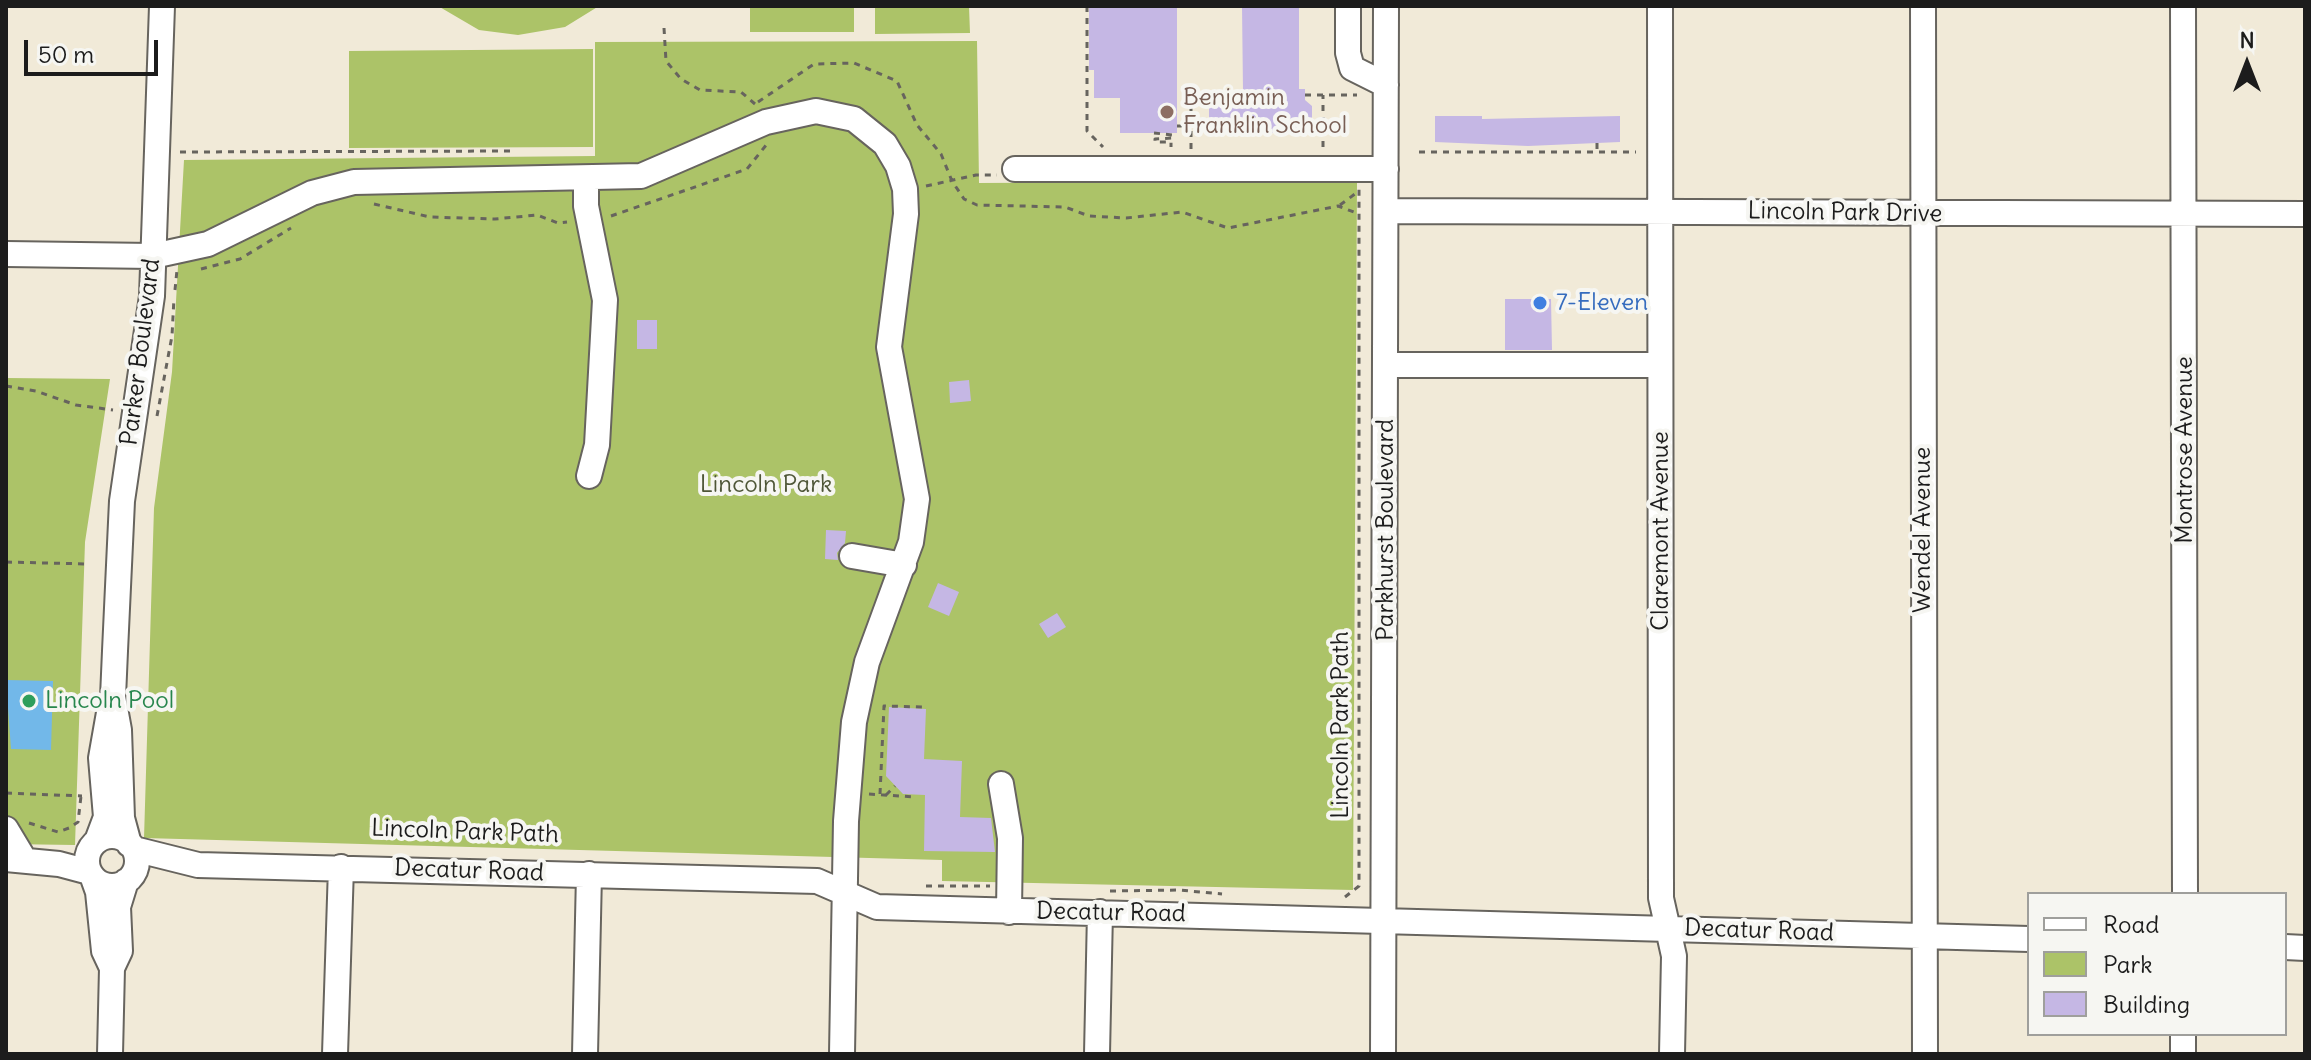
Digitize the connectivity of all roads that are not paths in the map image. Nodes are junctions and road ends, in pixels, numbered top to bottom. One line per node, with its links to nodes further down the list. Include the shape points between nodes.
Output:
1 (162, 6): 17 (street, Parker Boulevard)
2 (1348, 6): 7 (street, via 1352,68)
3 (1386, 6): 7 (street, Parkhurst Boulevard)
4 (1660, 6): 11 (street, Claremont Avenue)
5 (1923, 6): 13 (street, Wendel Avenue)
6 (2183, 6): 14 (street, Montrose Avenue)
7 (1386, 85): 9 (street, Parkhurst Boulevard)
8 (1015, 169): 9 (street)
9 (1386, 169): 12 (street, Parkhurst Boulevard)
10 (586, 179): 17 (street, via 354,182 312,193 208,244); 20 (street, via 605,300 597,445); 22 (street, via 620,179 660,170 761,113 816,111 854,119 885,144 905,189 889,347 917,499)
11 (1660, 210): 12 (street, Lincoln Park Drive); 13 (street, Lincoln Park Drive); 19 (street, Claremont Avenue)
12 (1386, 211): 18 (street, Parkhurst Boulevard)
13 (1923, 214): 14 (street, Lincoln Park Drive); 40 (street, Wendel Avenue)
14 (2184, 214): 15 (street, Lincoln Park Drive); 34 (street, Montrose Avenue)
15 (2305, 214)
16 (6, 254): 17 (street)
17 (153, 256): 23 (street, Parker Boulevard, via 120,527)
18 (1386, 365): 19 (street); 38 (street, Parkhurst Boulevard)
19 (1660, 365): 39 (street, Claremont Avenue, via 1661,898)
20 (589, 476)
21 (852, 556): 22 (street)
22 (904, 565): 35 (street, via 867,662 854,722)
23 (113, 697): 26 (street, Parker Boulevard, via 101,758 106,817); 27 (street, Parker Boulevard, via 122,818)
24 (1001, 784): 37 (street, via 1010,838)
25 (14, 824): 28 (street)
26 (94, 843): 27 (street, via 117,837); 28 (street); 32 (street, Parker Boulevard, via 87,858)
27 (132, 847): 29 (street, Decatur Road); 33 (street, Parker Boulevard, via 136,863)
28 (15, 859): 32 (street)
29 (198, 865): 30 (street, Decatur Road); 33 (street, Decatur Road)
30 (341, 867): 31 (street, Decatur Road); 44 (street)
31 (589, 874): 35 (street, Decatur Road, via 817,881); 45 (street)
32 (91, 875): 33 (street, via 113,886); 42 (street, Parker Boulevard, via 98,892 104,951)
33 (129, 879): 42 (street, Parker Boulevard, via 118,907 120,951)
34 (2185, 892)
35 (845, 895): 37 (street, Decatur Road, via 877,907); 46 (street)
36 (1103, 902): 37 (street, Decatur Road); 38 (street, Decatur Road); 47 (street)
37 (1009, 912)
38 (1386, 919): 39 (street, Decatur Road); 48 (street, Parkhurst Boulevard)
39 (1667, 928): 40 (street, Decatur Road); 49 (street, Claremont Avenue, via 1674,956)
40 (1927, 936): 41 (street, Decatur Road); 50 (street, Wendel Avenue)
41 (2027, 939)
42 (112, 968): 43 (street, Parker Boulevard)
43 (110, 1054)
44 (335, 1054)
45 (585, 1054)
46 (842, 1054)
47 (1097, 1054)
48 (1383, 1054)
49 (1672, 1054)
50 (1925, 1054)

